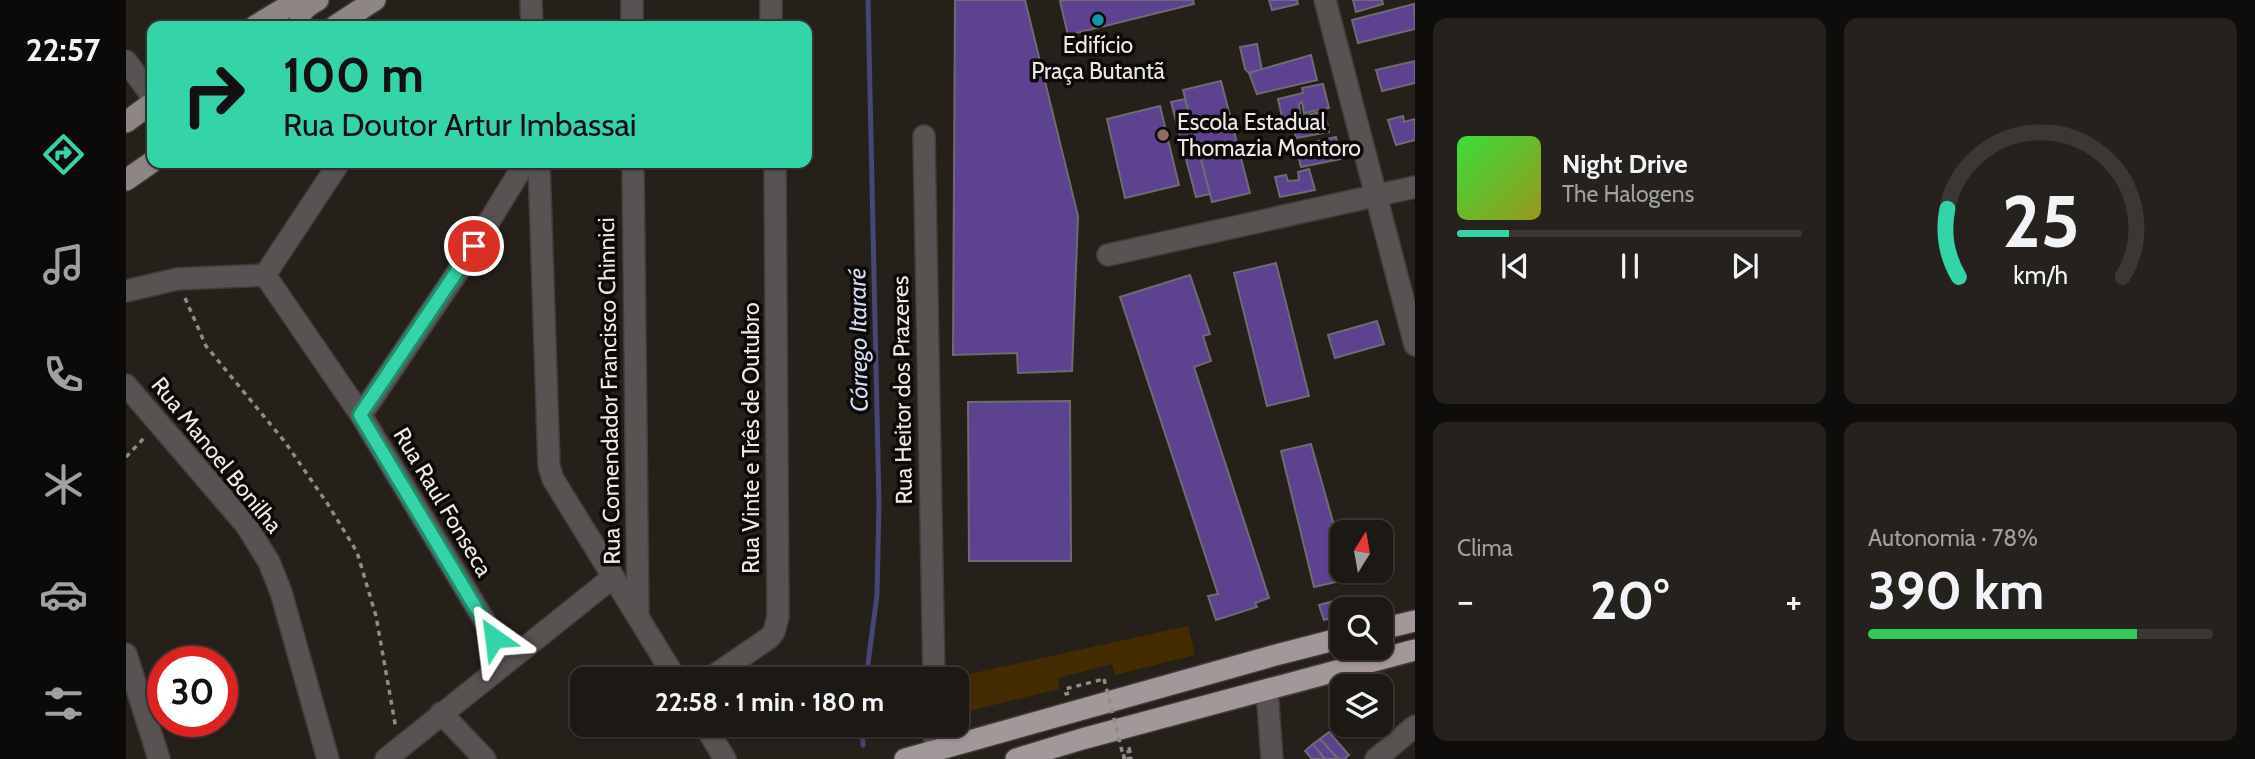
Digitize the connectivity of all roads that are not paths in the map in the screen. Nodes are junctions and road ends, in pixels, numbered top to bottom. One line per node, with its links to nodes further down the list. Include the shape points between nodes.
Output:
1 (298, 0): 8 (main road)
2 (318, 0): 9 (main road, via 303,9)
3 (374, 0): 10 (main road)
4 (531, 0): 11 (street)
5 (632, 0): 12 (street)
6 (771, 0): 13 (street)
7 (1325, 0): 27 (street)
8 (263, 21)
9 (300, 21)
10 (342, 21)
11 (532, 21)
12 (632, 21)
13 (771, 21)
14 (126, 61): 15 (street)
15 (147, 89)
16 (147, 107): 17 (main road)
17 (126, 122)
18 (924, 136): 44 (street, Rua Heitor dos Prazeres)
19 (147, 165): 25 (main road)
20 (336, 168): 29 (street)
21 (522, 168): 33 (street)
22 (540, 168): 34 (street, via 549,466)
23 (633, 168): 35 (street, Rua Comendador Francisco Chinnici)
24 (775, 168): 43 (street, Rua Vinte e Três de Outubro, via 778,617 769,638)
25 (126, 180)
26 (1415, 187): 27 (street)
27 (1376, 197): 28 (street); 31 (street)
28 (1108, 256)
29 (265, 275): 30 (street, via 177,279); 33 (street, Rua Raul Fonseca)
30 (126, 291)
31 (1415, 345)
32 (126, 385): 54 (street, Rua Manoel Bonilha, via 246,525 269,562)
33 (360, 415): 41 (street, Rua Raul Fonseca)
34 (612, 578): 35 (street); 41 (street)
35 (638, 619): 42 (street)
36 (1415, 621): 37 (highway)
37 (1393, 626)
38 (1330, 641): 50 (highway)
39 (1415, 650): 45 (highway)
40 (126, 654): 53 (street)
41 (508, 660): 46 (street)
42 (668, 667)
43 (727, 667)
44 (934, 667)
45 (1267, 690): 58 (highway); 59 (street)
46 (441, 713): 51 (street); 55 (street)
47 (1415, 726): 52 (street)
48 (712, 737): 56 (street)
49 (934, 737): 50 (street)
50 (935, 751): 57 (highway)
51 (392, 754)
52 (1381, 757)
53 (159, 759)
54 (328, 759)
55 (485, 759)
56 (726, 759)
57 (905, 759)
58 (1016, 759)
59 (1272, 759)

